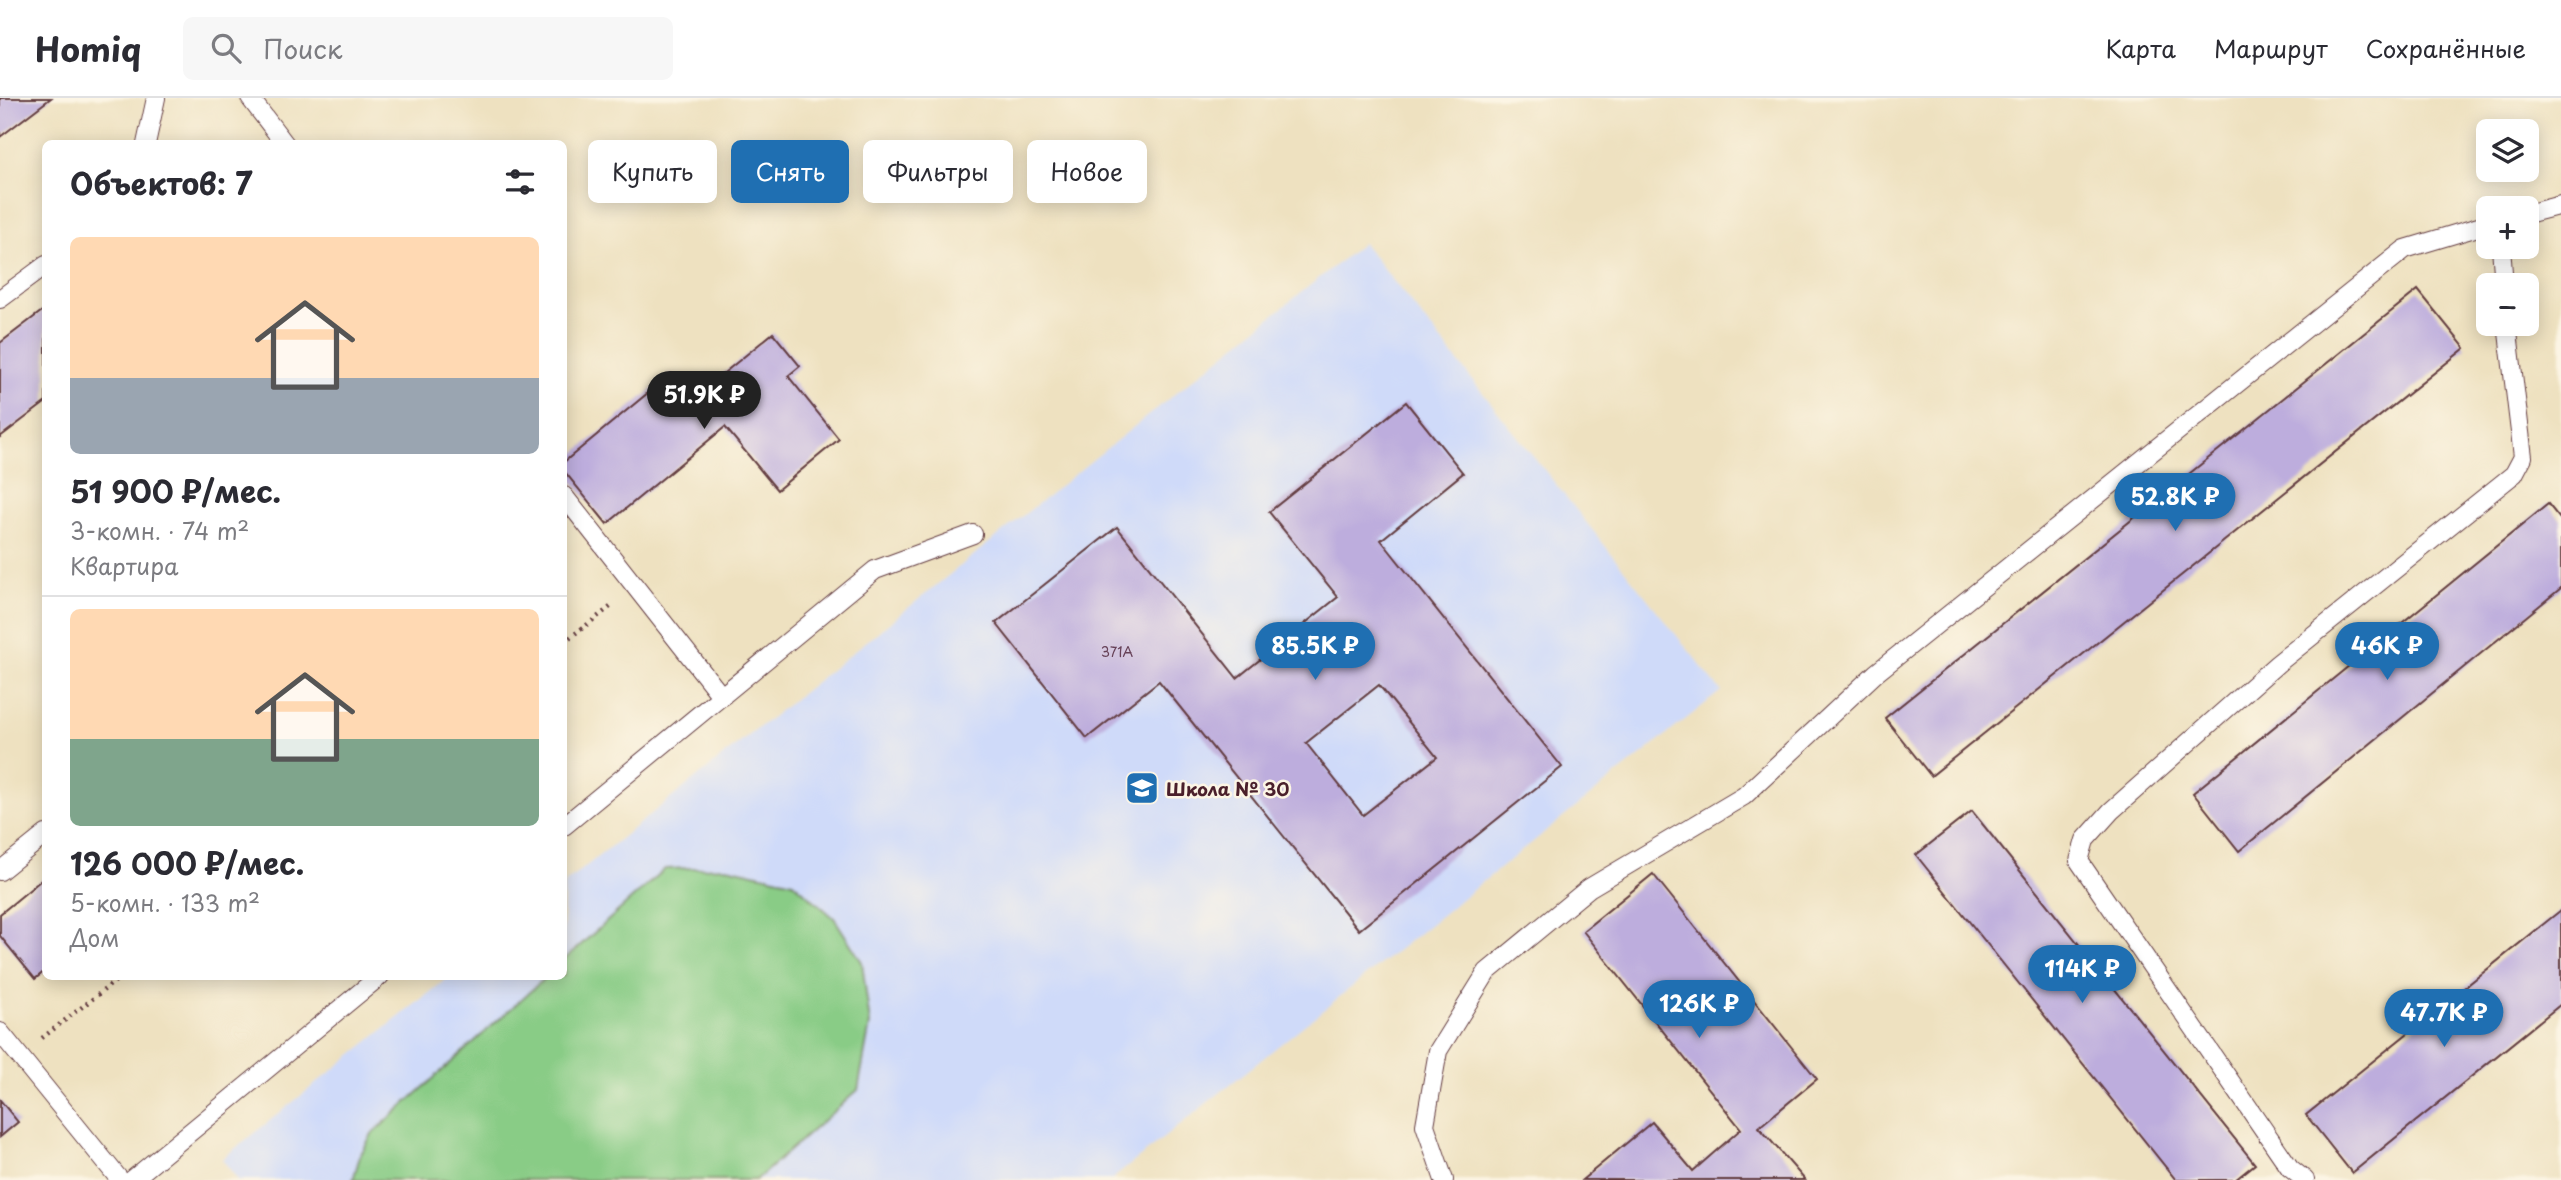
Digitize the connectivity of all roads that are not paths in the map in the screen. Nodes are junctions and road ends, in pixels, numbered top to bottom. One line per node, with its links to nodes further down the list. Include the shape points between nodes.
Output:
1 (156, 98): 3 (lane)
2 (250, 98): 4 (lane)
3 (147, 140)
4 (282, 140)
5 (2561, 205): 6 (lane)
6 (2539, 211)
7 (2476, 228): 21 (lane, via 2405,249 1877,673 1744,796 1589,888 1487,972 1438,1051 1425,1125)
8 (42, 268): 9 (lane)
9 (0, 299)
10 (2508, 336): 22 (lane, via 2523,457 2514,474 2277,664 2111,811 2085,840 2079,861 2290,1168)
11 (567, 500): 13 (lane)
12 (973, 534): 13 (lane, via 875,570)
13 (722, 697): 14 (lane)
14 (567, 824)
15 (42, 837): 16 (lane)
16 (0, 871)
17 (375, 980): 20 (lane)
18 (0, 1032): 19 (lane)
19 (120, 1180)
20 (132, 1180)
21 (1444, 1180)
22 (2305, 1180)

